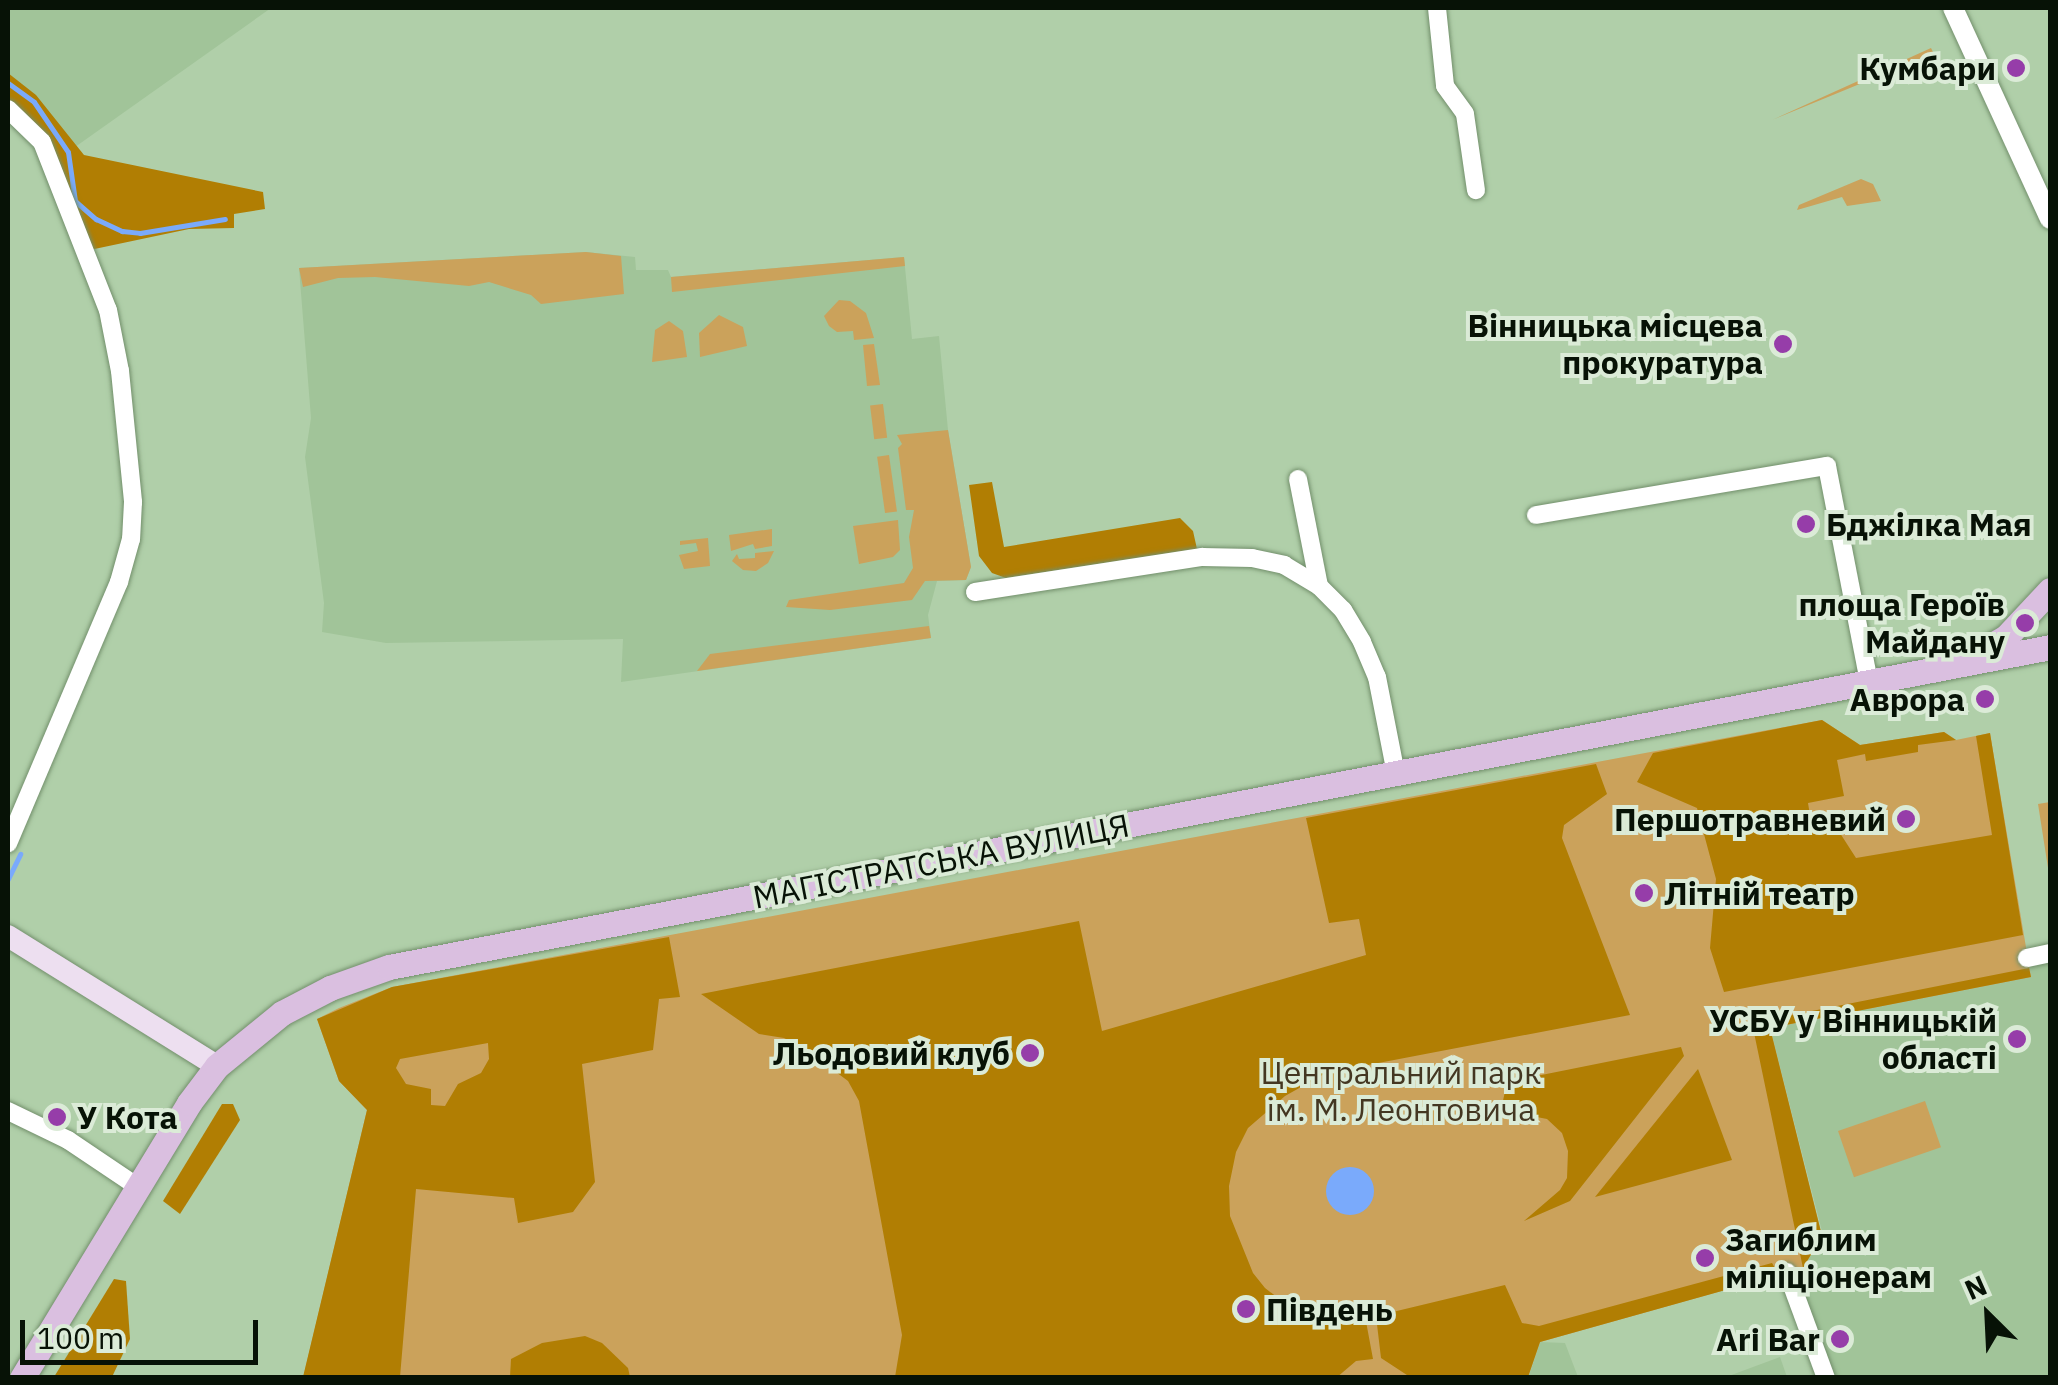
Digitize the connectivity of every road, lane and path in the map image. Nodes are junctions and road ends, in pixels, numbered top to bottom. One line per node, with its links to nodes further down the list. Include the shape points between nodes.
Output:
1 (1437, 8): 4 (street, via 1445,86 1465,114)
2 (1952, 8): 5 (street)
3 (8, 109): 16 (street, via 42,142 108,310 134,502 119,582)
4 (1476, 190)
5 (2044, 196): 6 (street)
6 (2050, 219)
7 (1298, 479): 9 (street)
8 (1536, 515): 14 (street, via 1827,466)
9 (1318, 586): 11 (street, via 1284,565 1202,557); 15 (street, via 1343,610 1377,676)
10 (2050, 590): 13 (main road, via 2006,637)
11 (976, 592)
12 (2050, 648): 13 (main road, МАГІСТРАТСЬКА ВУЛИЦЯ)
13 (1955, 666): 14 (main road, МАГІСТРАТСЬКА ВУЛИЦЯ)
14 (1869, 683): 15 (main road, МАГІСТРАТСЬКА ВУЛИЦЯ)
15 (1396, 774): 20 (main road, МАГІСТРАТСЬКА ВУЛИЦЯ, via 389,967 282,1013)
16 (8, 843)
17 (8, 936): 20 (main road)
18 (2050, 953): 19 (street)
19 (2027, 958)
20 (217, 1066): 22 (main road, МАГІСТРАТСЬКА ВУЛИЦЯ)
21 (8, 1111): 22 (street, via 68,1140)
22 (138, 1187): 24 (main road, МАГІСТРАТСЬКА ВУЛИЦЯ)
23 (1787, 1272): 25 (street)
24 (22, 1378)
25 (1826, 1378)

